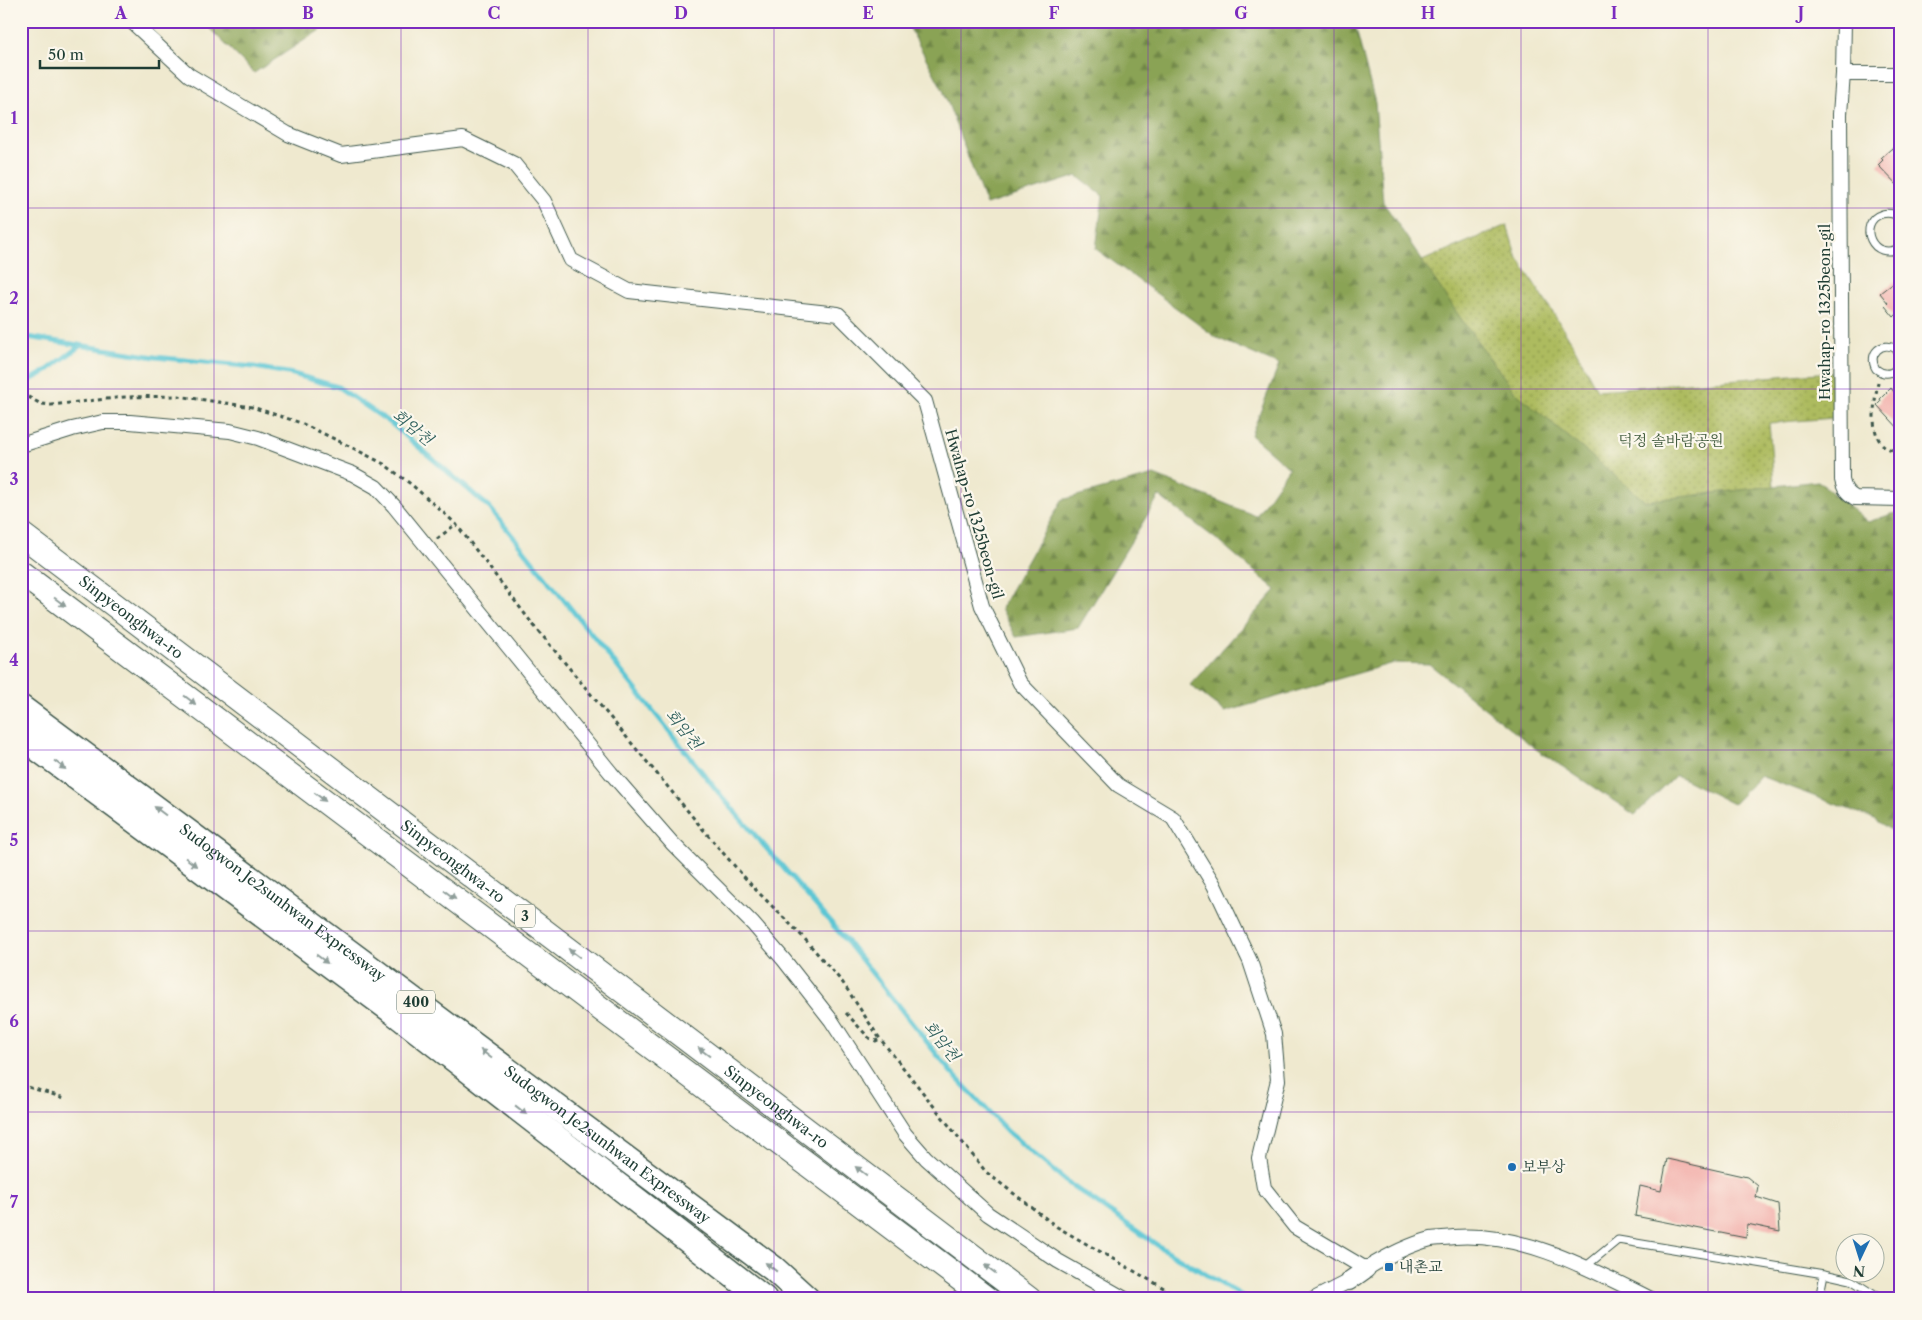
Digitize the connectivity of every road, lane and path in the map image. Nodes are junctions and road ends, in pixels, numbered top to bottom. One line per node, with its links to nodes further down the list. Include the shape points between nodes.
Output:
1 (131, 21): 23 (street, Hwahap-ro 1325beon-gil, via 189,75 288,134 341,155 464,138 514,164 544,201 572,260 629,291 838,314 925,401 982,606 1020,683 1118,785 1173,818 1214,885 1250,961 1274,1034 1278,1080 1259,1158 1264,1188 1295,1227)
2 (1844, 21): 3 (street)
3 (1844, 74): 4 (street); 13 (street, Hwahap-ro 1325beon-gil, via 1840,114 1842,480 1849,495 1855,498)
4 (1901, 74)
5 (1901, 218): 6 (lane, via 1890,213 1878,216 1869,230 1872,243 1877,248 1889,252)
6 (1901, 247)
7 (1901, 360): 8 (lane, via 1893,372); 8 (lane, via 1899,352 1892,346 1879,347 1873,360)
8 (1880, 372): 12 (path, via 1873,410 1874,429 1888,448)
9 (21, 393): 10 (path)
10 (41, 404)
11 (21, 445): 16 (street, via 103,422 230,431 258,438 353,474 376,487)
12 (1901, 451)
13 (1901, 499)
14 (456, 524): 16 (path)
15 (21, 534): 29 (highway, Sinpyeonghwa-ro / 3, one-way to 15)
16 (427, 547): 30 (street, via 623,787 784,960 831,1020 904,1134 926,1158 988,1214 1058,1261)
17 (21, 573): 28 (highway, Sinpyeonghwa-ro / 3, one-way to 28)
18 (21, 708): 27 (highway, Sudogwon Je2sunhwan Expressway / 400, one-way to 18, via 774,1269)
19 (21, 736): 26 (highway, Sudogwon Je2sunhwan Expressway / 400, one-way to 26, via 390,1009)
20 (21, 1085): 21 (path)
21 (65, 1098)
22 (1585, 1267): 23 (street, via 1539,1249 1499,1239 1466,1236 1432,1239 1393,1253); 24 (lane, via 1618,1240); 32 (street)
23 (1366, 1269): 25 (street)
24 (1824, 1274): 33 (lane); 34 (lane, via 1852,1280)
25 (1349, 1280): 31 (street)
26 (764, 1299)
27 (807, 1299)
28 (987, 1299)
29 (1029, 1299)
30 (1125, 1299)
31 (1314, 1299)
32 (1651, 1299)
33 (1819, 1299)
34 (1881, 1299)

